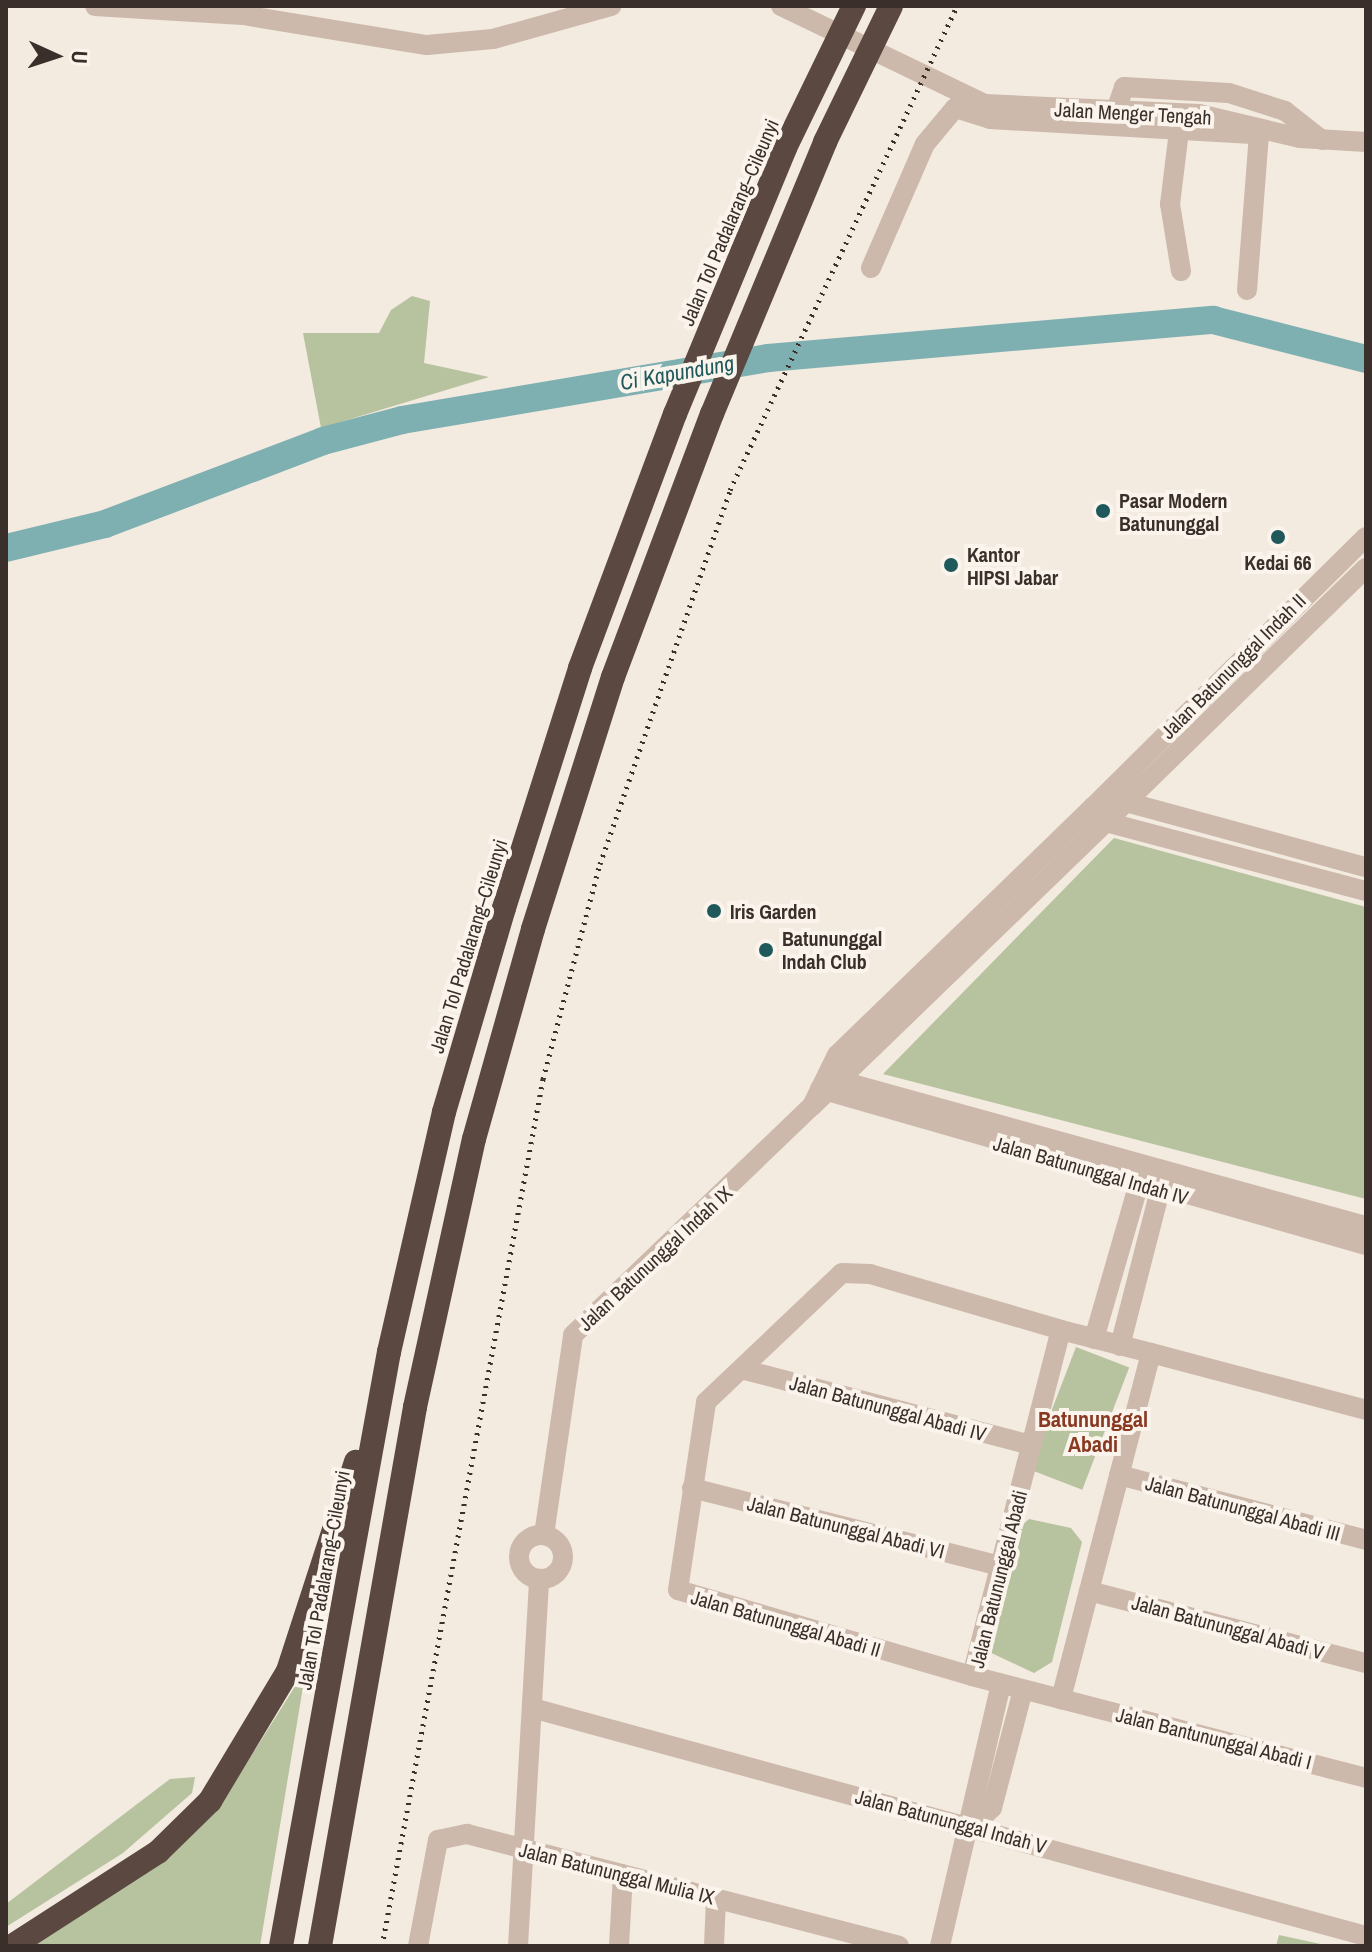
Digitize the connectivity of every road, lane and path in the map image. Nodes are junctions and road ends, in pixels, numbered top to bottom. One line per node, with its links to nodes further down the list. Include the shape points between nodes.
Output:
1 (95, 6): 2 (street, via 243,15 427,45 493,39)
2 (611, 6)
3 (781, 6): 9 (street, Jalan Menger Tengah, via 949,88 1010,107 1199,114)
4 (854, 6): 29 (highway, Jalan Tol Padalarang–Cileunyi, via 702,347 580,668 444,1112)
5 (891, 6): 49 (highway, via 712,414 576,789 474,1139 415,1407)
6 (1111, 127): 7 (street); 10 (street, via 1124,87 1220,92 1285,111); 12 (street, via 990,119 955,108 943,115)
7 (1179, 131): 8 (street); 13 (street, via 1170,204)
8 (1259, 135): 9 (street); 14 (street)
9 (1300, 138): 10 (street, Jalan Menger Tengah)
10 (1322, 140): 11 (street, Jalan Menger Tengah)
11 (1366, 142)
12 (871, 268)
13 (1181, 271)
14 (1247, 290)
15 (1366, 537): 18 (street, Jalan Batununggal Indah II)
16 (1366, 568): 17 (street, Jalan Batununggal Indah II)
17 (1126, 802): 18 (street); 19 (street)
18 (1101, 808): 20 (street); 21 (street, Jalan Batununggal Indah IX)
19 (1366, 867)
20 (1366, 891)
21 (825, 1090): 22 (street, Jalan Batununggal Indah IV); 36 (street, Jalan Batununggal Indah IX, via 573,1335)
22 (1141, 1178): 23 (street, Jalan Batununggal Indah IV); 27 (street)
23 (1162, 1183): 24 (street, Jalan Batununggal Indah IV); 25 (street, Jalan Batununggal Indah IV); 28 (street)
24 (1366, 1226)
25 (1366, 1245)
26 (1061, 1330): 27 (street); 31 (street, Jalan Batununggal Abadi II, via 870,1274 842,1273); 33 (street, Jalan Batununggal Abadi)
27 (1094, 1339): 28 (street)
28 (1120, 1346): 30 (street)
29 (389, 1352): 55 (highway, via 288,1671 249,1744 210,1801 158,1852); 56 (highway, Jalan Tol Padalarang–Cileunyi)
30 (1151, 1353): 32 (street); 34 (street)
31 (745, 1370): 33 (street, Jalan Batununggal Abadi IV); 35 (street, Jalan Batununggal Abadi II, via 706,1402)
32 (1366, 1410)
33 (1031, 1445): 38 (street, Jalan Batununggal Abadi)
34 (1119, 1475): 37 (street, Jalan Batununggal Abadi III); 40 (street)
35 (692, 1488): 38 (street, Jalan Batununggal Abadi VI); 42 (street, Jalan Batununggal Abadi II, via 675,1578 688,1597)
36 (544, 1535): 39 (street, via 525,1542 519,1554 522,1568); 39 (street, via 556,1540 564,1560 552,1577)
37 (1366, 1540)
38 (1000, 1566): 42 (street, Jalan Batununggal Abadi)
39 (539, 1579): 46 (street)
40 (1089, 1591): 41 (street, Jalan Batununggal Abadi V); 45 (street)
41 (1366, 1663)
42 (972, 1676): 43 (street, Jalan Batununggal Abadi)
43 (1001, 1684): 44 (street, Jalan Batununggal Abadi); 48 (street)
44 (1023, 1690): 45 (street, Jalan Batununggal Abadi); 48 (street, via 992,1808)
45 (1061, 1699): 47 (street, Jalan Bantununggal Abadi I)
46 (536, 1709): 48 (street, Jalan Batununggal Indah V); 50 (street)
47 (1366, 1778)
48 (972, 1827): 54 (street, Jalan Batununggal Indah V); 65 (street)
49 (341, 1830): 57 (highway); 58 (highway)
50 (522, 1849): 51 (street, Jalan Batununggal Mulia IX); 59 (street, Jalan Batununggal Mulia IX, via 467,1834 438,1840); 60 (street)
51 (623, 1874): 52 (street, Jalan Batununggal Mulia IX); 61 (street)
52 (716, 1898): 53 (street, Jalan Batununggal Mulia IX); 62 (street)
53 (818, 1924): 63 (street); 64 (street, Jalan Batununggal Mulia IX)
54 (1366, 1936)
55 (12, 1946)
56 (281, 1946)
57 (320, 1946)
58 (335, 1946)
59 (418, 1946)
60 (518, 1946)
61 (619, 1946)
62 (714, 1946)
63 (816, 1946)
64 (899, 1946)
65 (940, 1946)

